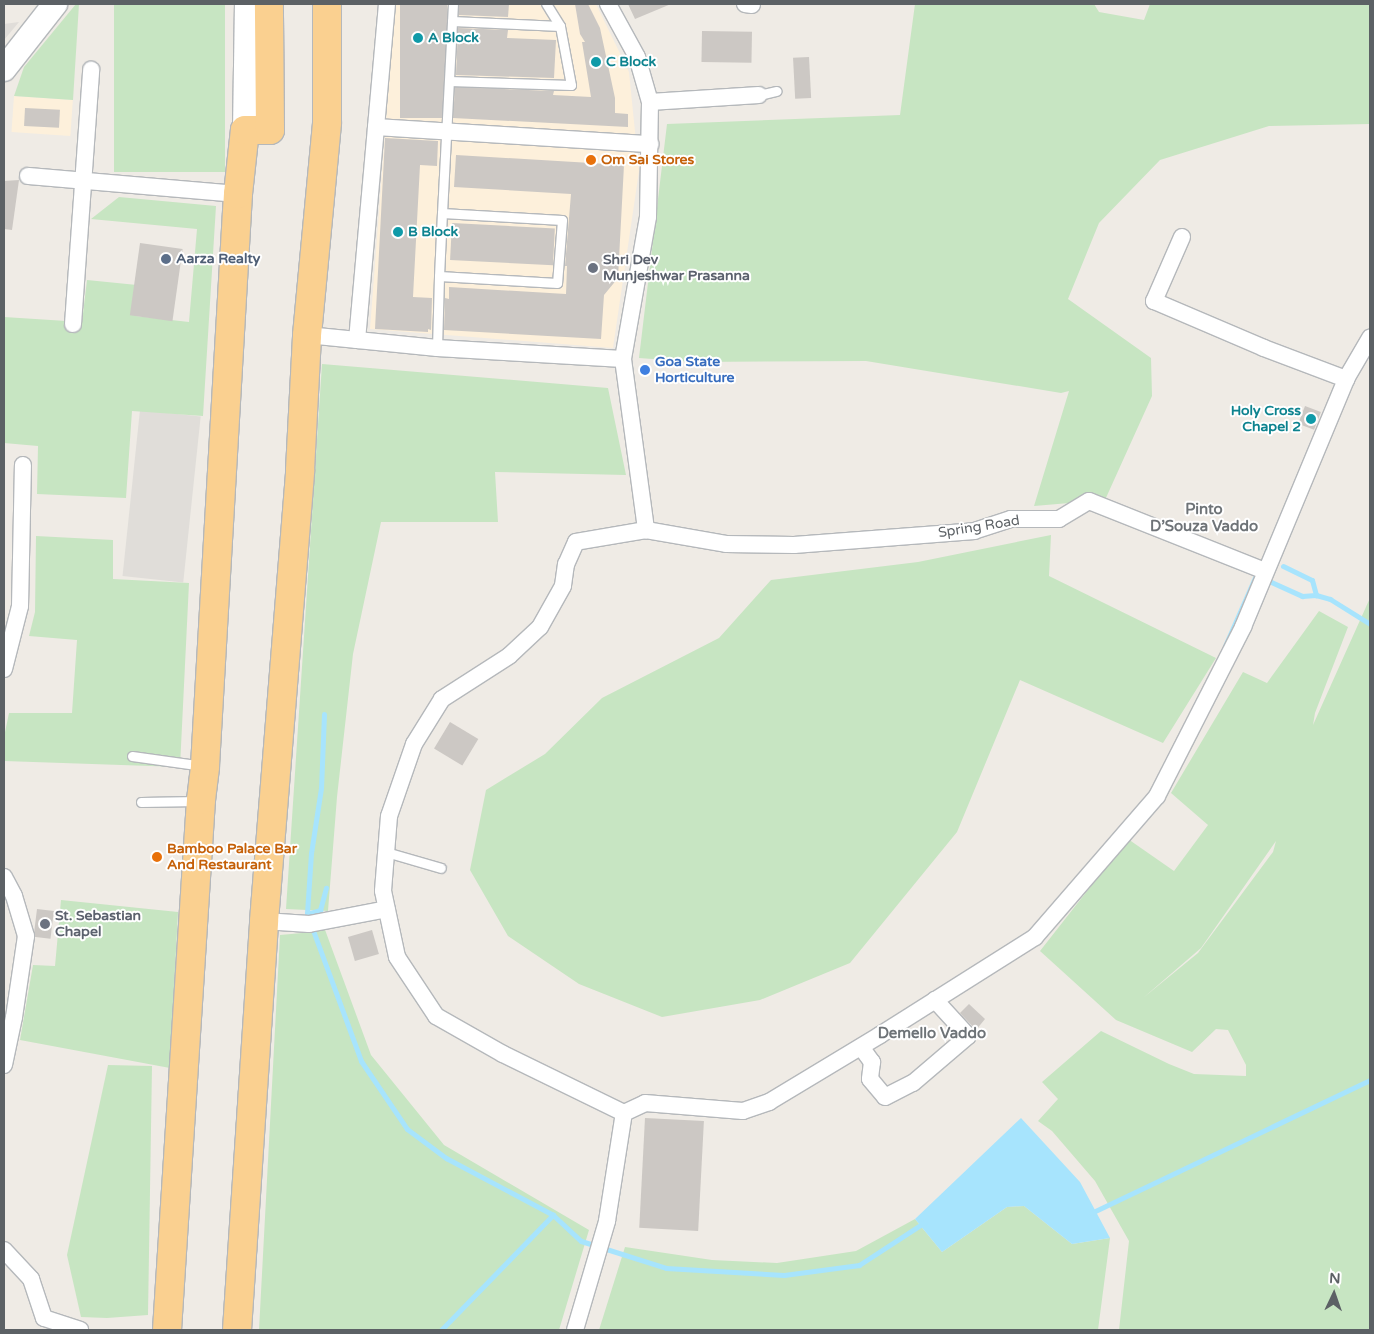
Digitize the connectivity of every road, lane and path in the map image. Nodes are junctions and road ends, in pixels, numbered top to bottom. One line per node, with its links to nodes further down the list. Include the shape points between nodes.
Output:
1 (55, 4): 11 (street)
2 (247, 4): 18 (street)
3 (269, 4): 18 (highway, via 270,130)
4 (327, 4): 28 (highway, via 327,122)
5 (388, 4): 17 (street)
6 (453, 4): 9 (lane)
7 (546, 4): 10 (lane)
8 (608, 4): 16 (street, via 637,57)
9 (452, 21): 10 (lane); 13 (lane)
10 (560, 26): 13 (lane, via 571,86)
11 (4, 69)
12 (91, 70): 22 (street)
13 (449, 81): 19 (lane)
14 (777, 91): 15 (lane)
15 (759, 95): 16 (street)
16 (650, 102): 20 (street)
17 (376, 127): 19 (street); 30 (street)
18 (245, 130): 23 (highway)
19 (447, 130): 20 (street); 24 (lane)
20 (650, 144): 32 (street, via 648,216)
21 (28, 176): 22 (street)
22 (82, 180): 23 (street); 27 (street)
23 (238, 194): 39 (highway)
24 (442, 213): 26 (lane); 26 (lane, via 562,220 557,283)
25 (1182, 238): 33 (street, via 1154,301)
26 (439, 276): 31 (lane)
27 (73, 324)
28 (307, 335): 30 (street); 47 (highway, via 300,470)
29 (1370, 338): 33 (street)
30 (357, 340): 31 (street)
31 (437, 348): 32 (street)
32 (623, 359): 35 (street)
33 (1346, 379): 36 (street)
34 (24, 465): 37 (street, via 20,606)
35 (646, 530): 36 (street, Spring Road, via 726,544 794,546 974,531 1011,519 1059,520 1089,501); 42 (street, via 576,542 566,564 563,586 540,627 509,656 442,699 414,744 389,816)
36 (1267, 568): 48 (street, via 1243,627 1157,796 1035,937)
37 (4, 669)
38 (132, 756): 39 (lane)
39 (205, 766): 40 (highway)
40 (201, 800): 41 (lane); 56 (highway)
41 (141, 802)
42 (386, 852): 43 (lane); 46 (street, via 384,891)
43 (441, 868)
44 (4, 877): 45 (street)
45 (9, 897): 49 (street, via 26,936)
46 (387, 909): 47 (street, via 309,924); 52 (street, via 397,957 436,1016 503,1054)
47 (264, 922): 57 (highway)
48 (935, 1000): 50 (street); 50 (street, via 968,1036 913,1082 885,1097 870,1079 872,1062)
49 (9, 1016): 51 (street)
50 (861, 1047): 52 (street, via 769,1102 743,1111 645,1103)
51 (4, 1065)
52 (624, 1113): 58 (street, via 607,1221)
53 (4, 1250): 54 (street, via 31,1279)
54 (42, 1324): 55 (street)
55 (80, 1330)
56 (166, 1330)
57 (236, 1330)
58 (575, 1330)

